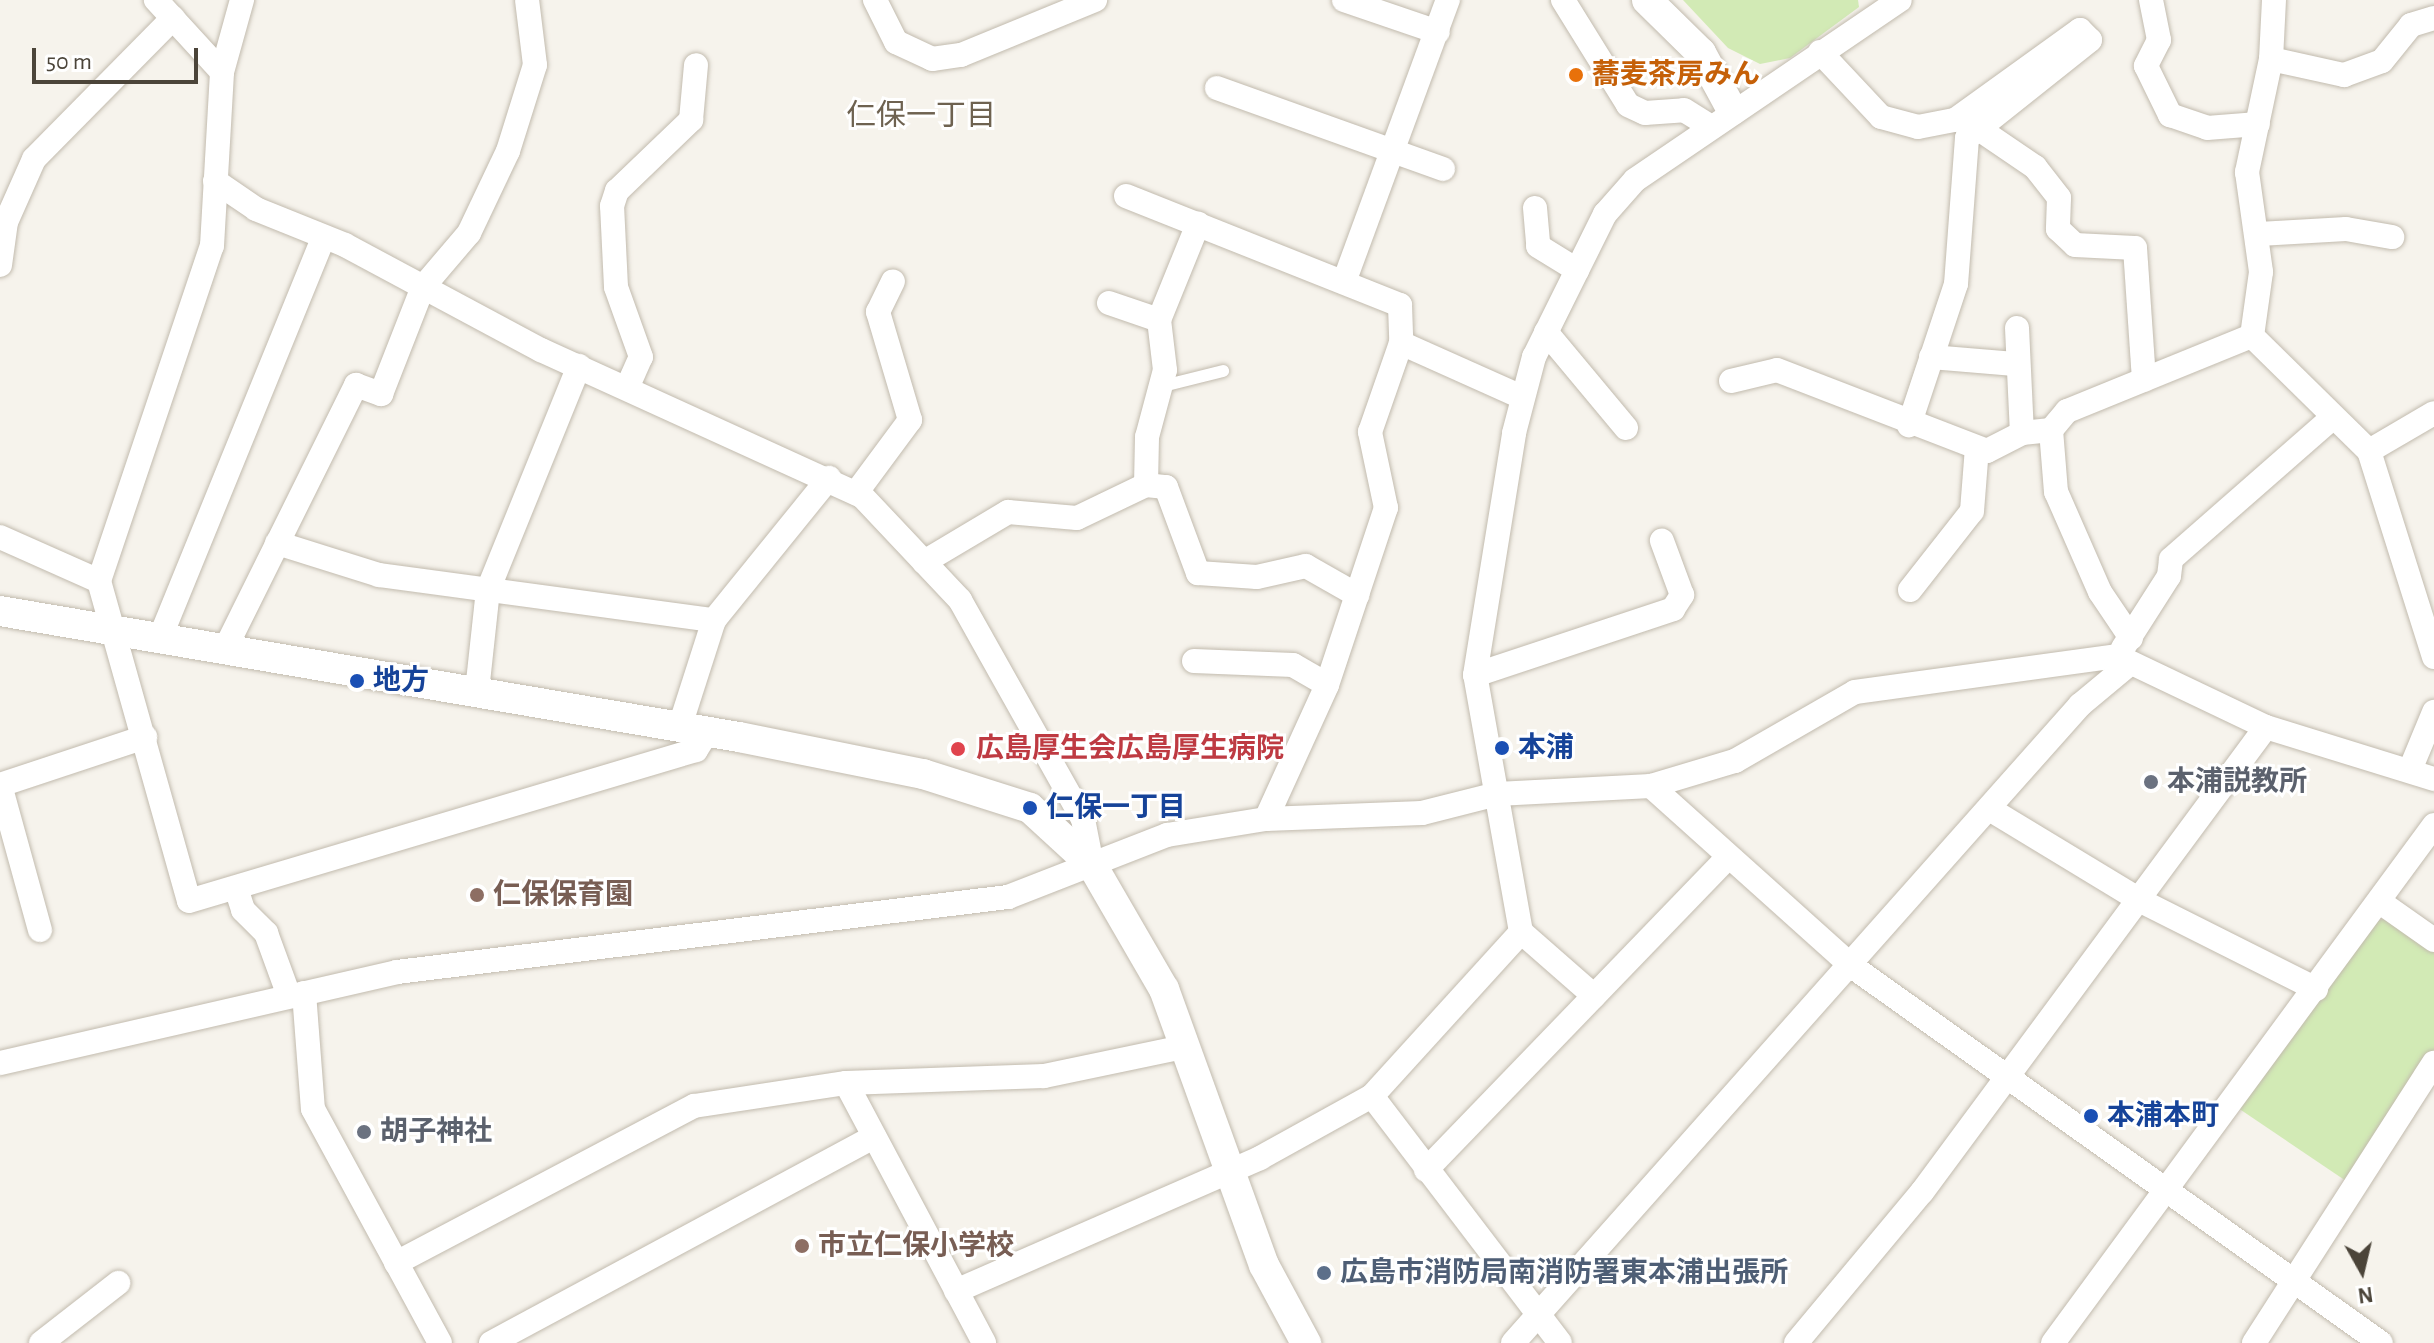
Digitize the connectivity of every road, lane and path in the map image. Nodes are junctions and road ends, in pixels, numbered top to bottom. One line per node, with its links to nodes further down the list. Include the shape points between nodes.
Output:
1 (156, 0): 13 (street)
2 (242, 0): 19 (street)
3 (527, 0): 37 (street, via 535,65 508,151 469,233)
4 (875, 0): 5 (street, via 896,42 932,59 961,55)
5 (1095, 0)
6 (1344, 0): 15 (street)
7 (1448, 0): 15 (street)
8 (1563, 0): 21 (street, via 1628,105 1645,113 1684,110)
9 (1647, 0): 21 (street, via 1701,53)
10 (1900, 0): 16 (street)
11 (2151, 0): 22 (street, via 2159,40 2146,66 2170,115 2207,128)
12 (2274, 0): 17 (street)
13 (173, 18): 19 (street); 33 (street, via 34,159 6,222)
14 (2434, 18): 17 (street, via 2411,25 2382,61 2344,75)
15 (1438, 32): 24 (street)
16 (1820, 52): 21 (street); 23 (street, via 1881,117 1918,127 1955,120 2080,30 2090,40)
17 (2271, 59): 22 (street)
18 (696, 65): 51 (street, via 691,120 617,191 612,206 616,287 641,357)
19 (222, 72): 26 (street)
20 (1217, 88): 24 (street)
21 (1721, 118): 34 (street, via 1635,180 1605,214)
22 (2258, 124): 30 (street, via 2247,172)
23 (1979, 129): 44 (street, via 1967,138 1956,284); 48 (street, via 2035,167 2059,198 2058,229 2075,245 2135,248)
24 (1395, 152): 25 (street); 36 (street)
25 (1443, 169)
26 (215, 181): 31 (street, via 256,209); 68 (street, via 212,246)
27 (1126, 196): 29 (street)
28 (1535, 208): 34 (street, via 1538,246)
29 (1198, 224): 36 (street); 39 (street)
30 (2259, 234): 32 (street, via 2346,229); 42 (street)
31 (324, 237): 37 (street); 75 (street)
32 (2392, 237)
33 (0, 265)
34 (1577, 270): 41 (street)
35 (893, 281): 63 (street, via 878,312 910,420)
36 (1344, 282): 43 (street, via 1400,305)
37 (423, 287): 46 (street); 66 (street, via 381,394 356,385)
38 (1109, 303): 39 (street)
39 (1159, 320): 50 (street)
40 (2017, 328): 45 (street)
41 (1546, 332): 52 (street); 56 (street)
42 (2252, 336): 48 (street); 54 (street)
43 (1401, 343): 52 (street); 71 (street, via 1370,432 1386,508)
44 (1931, 357): 45 (street); 55 (street)
45 (2015, 364): 58 (street)
46 (579, 366): 51 (street); 69 (street)
47 (1223, 371): 50 (lane)
48 (2144, 380): 57 (street, via 2067,411)
49 (1731, 381): 55 (street, via 1777,370)
50 (1163, 386): 62 (street, via 1147,437)
51 (627, 388): 61 (street)
52 (1522, 397): 80 (street)
53 (2434, 413): 60 (street)
54 (2332, 418): 60 (street); 77 (street, via 2171,559 2169,576)
55 (1909, 425): 59 (street)
56 (1626, 428)
57 (2051, 430): 58 (street); 77 (street, via 2056,492)
58 (2022, 433): 59 (street, via 1987,451)
59 (1977, 448): 70 (street, via 1972,511)
60 (2369, 451): 78 (street)
61 (829, 478): 63 (street); 73 (street)
62 (1146, 485): 67 (street, via 1077,518 1008,512); 71 (street, via 1166,487 1198,573 1257,577 1306,566)
63 (856, 493): 67 (street)
64 (0, 537): 68 (street)
65 (1662, 541): 80 (street, via 1682,595 1673,609)
66 (277, 543): 69 (street, via 379,575); 76 (street)
67 (924, 562): 95 (street, via 960,600 1083,819)
68 (99, 581): 74 (street)
69 (488, 590): 73 (street); 82 (street)
70 (1910, 590)
71 (1357, 595): 81 (street)
72 (0, 611): 74 (street)
73 (714, 620): 85 (street)
74 (116, 630): 75 (street); 86 (street)
75 (160, 638): 76 (street)
76 (225, 649): 82 (street)
77 (2125, 653): 84 (street); 89 (street, via 1855,692 1735,761); 91 (street)
78 (2434, 657)
79 (1194, 661): 81 (street, via 1293,665)
80 (1475, 675): 90 (street)
81 (1327, 685): 92 (street)
82 (477, 691): 85 (street)
83 (2434, 712): 87 (street)
84 (2266, 727): 87 (street); 97 (street)
85 (694, 729): 95 (street, via 923,774 1030,808); 96 (street, via 696,750)
86 (145, 737): 96 (street, via 189,901); 99 (street, via 0,785)
87 (2410, 770): 88 (street)
88 (2434, 779)
89 (1651, 786): 90 (street); 94 (street)
90 (1497, 794): 92 (street, via 1422,813); 100 (street)
91 (1991, 810): 97 (street); 102 (street)
92 (1266, 819): 95 (street, via 1167,835)
93 (2434, 825): 98 (street)
94 (1728, 857): 102 (street); 105 (street)
95 (1092, 865): 104 (street, via 1008,897 397,972); 106 (street, via 1164,989)
96 (236, 888): 104 (street, via 243,910 266,933)
97 (2141, 901): 103 (street); 109 (street)
98 (2380, 902): 101 (street); 103 (street)
99 (40, 930)
100 (1521, 932): 105 (street); 111 (street)
101 (2434, 940)
102 (1853, 967): 109 (street); 120 (street)
103 (2316, 989): 115 (street)
104 (297, 995): 107 (street); 116 (street, via 313,1109)
105 (1594, 996): 113 (street)
106 (1187, 1046): 110 (street, via 1044,1076); 114 (street)
107 (0, 1063)
108 (2434, 1063): 118 (street)
109 (2008, 1078): 115 (street); 128 (street)
110 (846, 1083): 112 (street); 116 (street, via 694,1106)
111 (1372, 1096): 113 (street); 114 (street)
112 (874, 1137): 119 (street); 123 (street)
113 (1426, 1170): 120 (street)
114 (1230, 1171): 119 (street); 125 (street, via 1264,1265)
115 (2165, 1189): 118 (street); 129 (street)
116 (396, 1263): 122 (street)
117 (118, 1283): 121 (street)
118 (2298, 1283): 130 (street); 131 (street)
119 (956, 1291): 124 (street)
120 (1537, 1317): 126 (street); 127 (street)
121 (41, 1343)
122 (440, 1343)
123 (491, 1343)
124 (984, 1343)
125 (1306, 1343)
126 (1513, 1343)
127 (1560, 1343)
128 (1796, 1343)
129 (2053, 1343)
130 (2254, 1343)
131 (2381, 1343)

